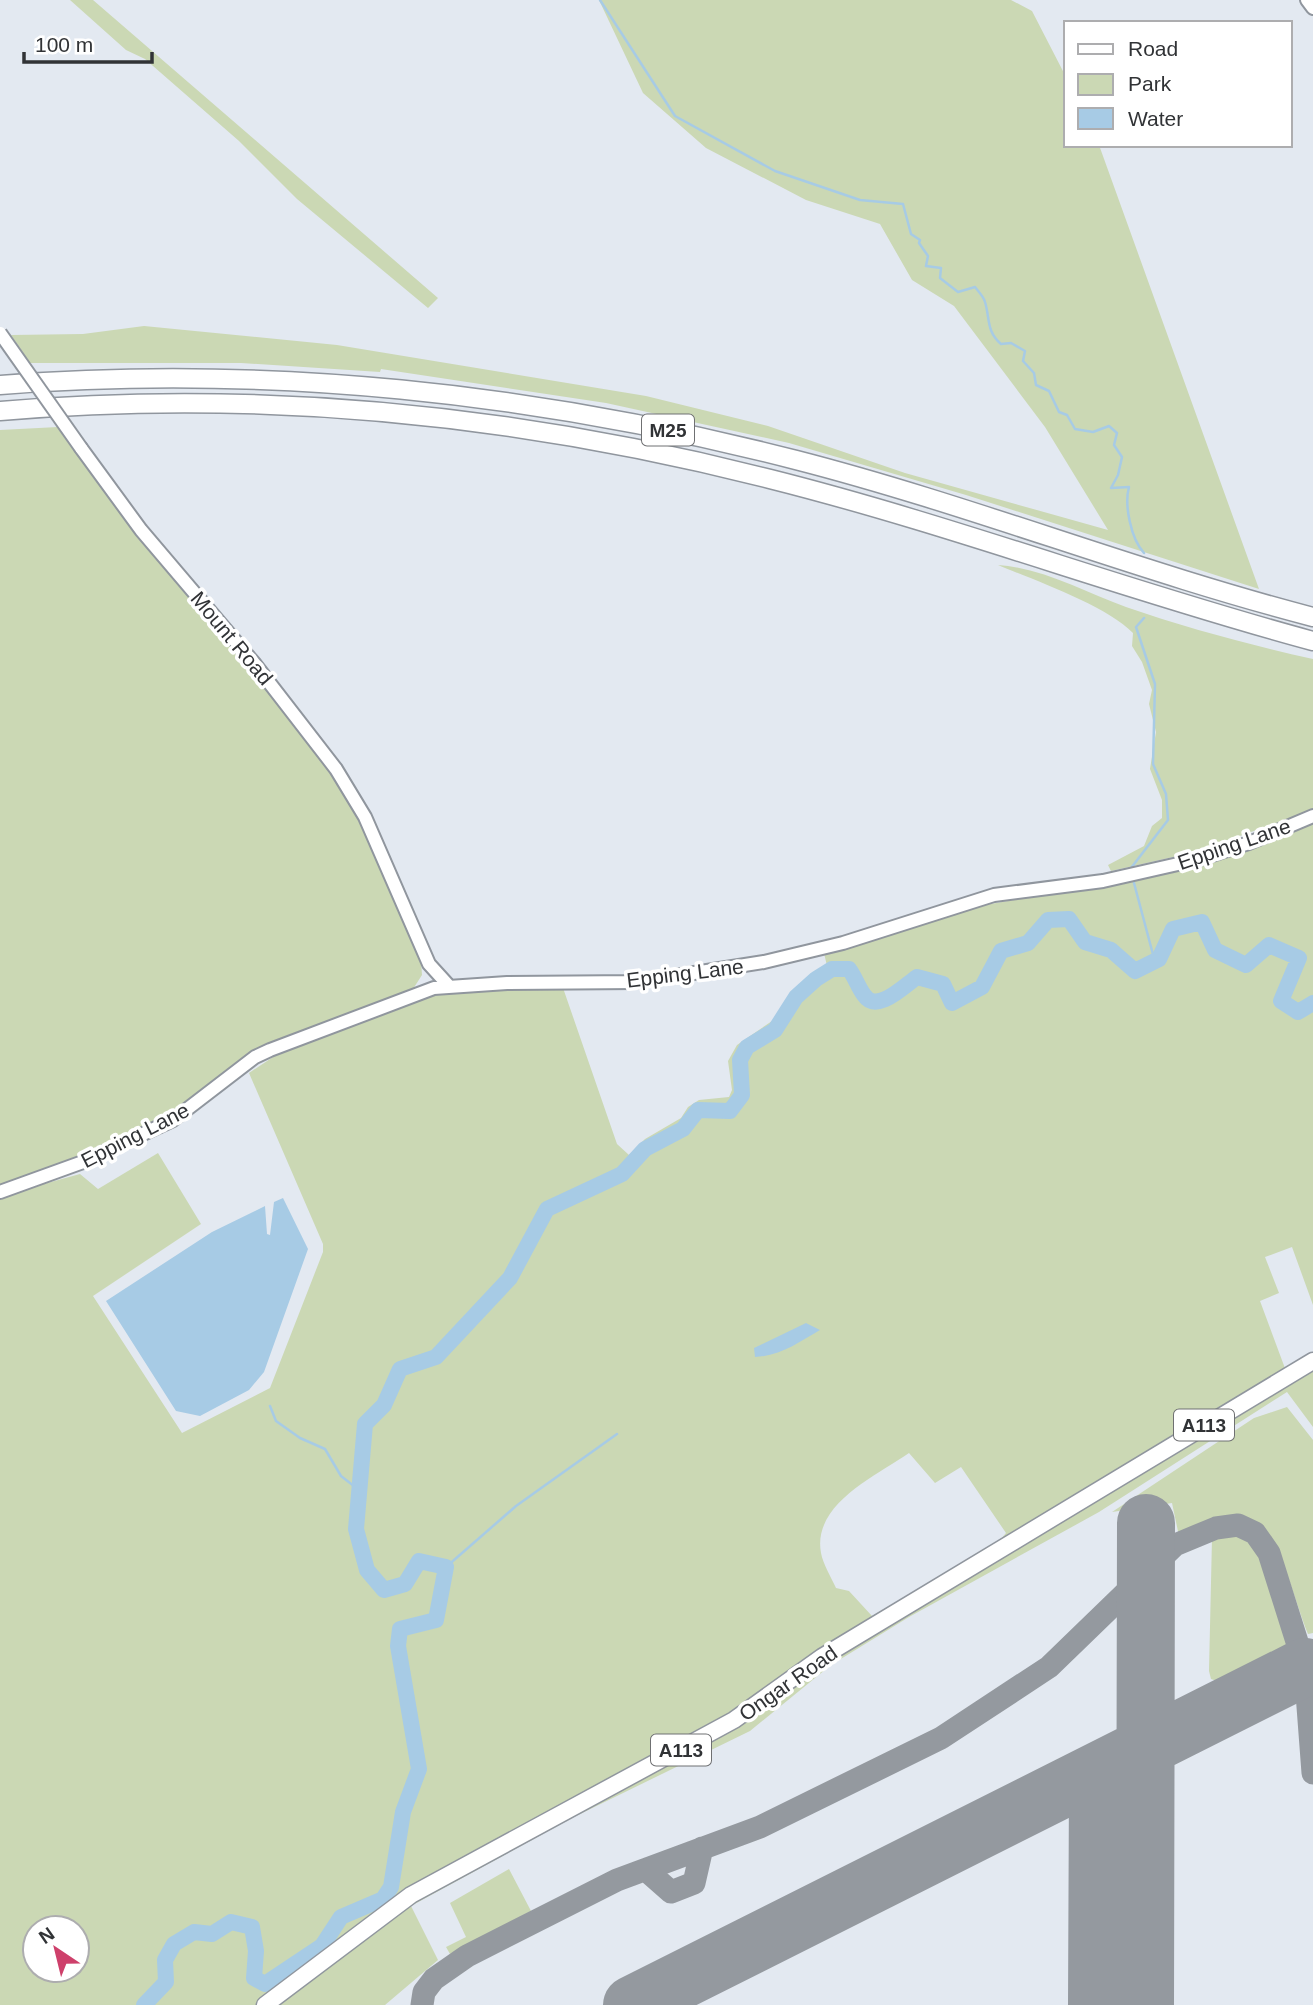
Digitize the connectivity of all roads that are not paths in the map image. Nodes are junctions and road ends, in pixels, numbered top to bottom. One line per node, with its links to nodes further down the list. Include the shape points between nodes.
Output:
1 (1307, 0): 2 (street)
2 (1313, 8)
3 (0, 333): 9 (street, Mount Road, bridge, via 141,530 336,769 365,817)
4 (0, 384): 6 (highway, M25, via 162,377 290,381 451,395 614,420 840,472)
5 (0, 411): 7 (highway, M25, via 117,404 276,405 415,416 587,440 838,497)
6 (1313, 618)
7 (1313, 641)
8 (1313, 816): 10 (street, Epping Lane, via 1200,859 1103,881 994,895 804,954 764,962 637,982)
9 (429, 964): 10 (street, Mount Road); 11 (street)
10 (449, 986): 11 (street, Epping Lane)
11 (420, 992): 12 (street, Epping Lane, via 270,1050 173,1120 83,1162)
12 (0, 1192)
13 (1313, 1361): 14 (main road, Ongar Road / A113, via 822,1657 734,1720 411,1895)
14 (265, 2005)

